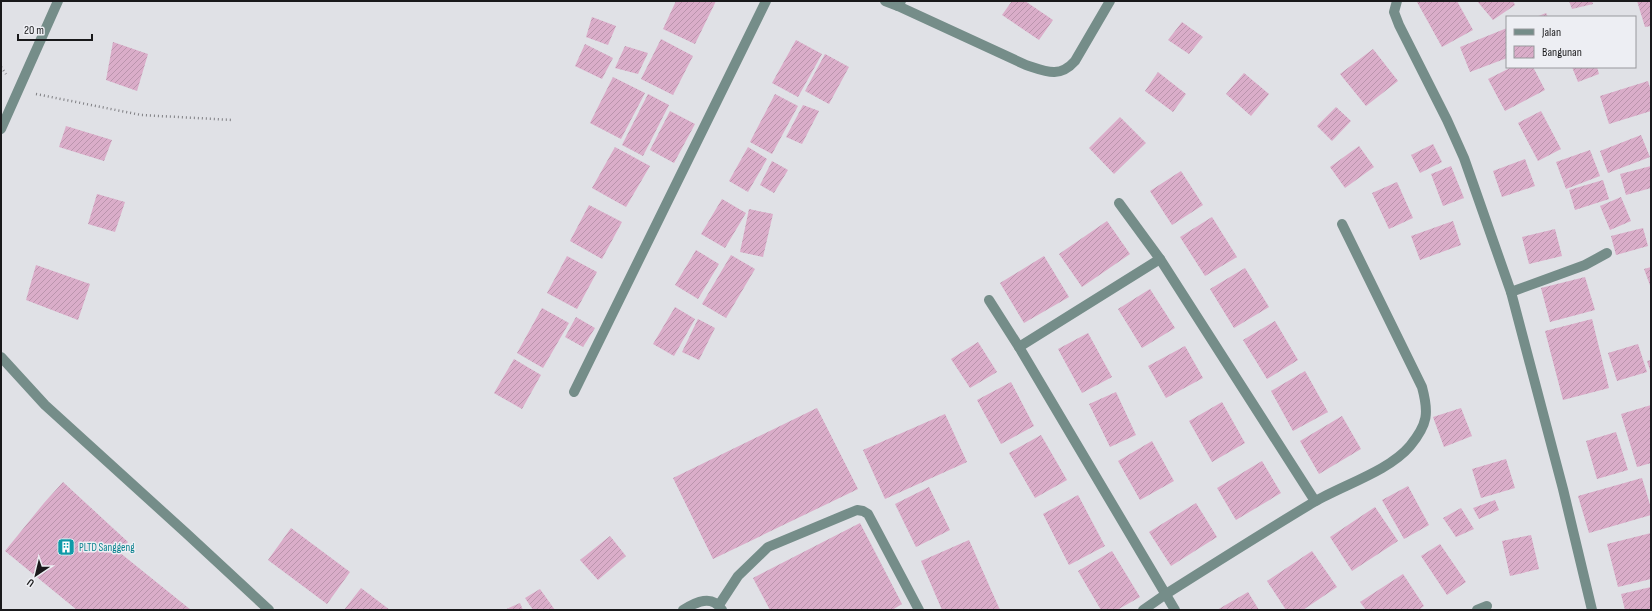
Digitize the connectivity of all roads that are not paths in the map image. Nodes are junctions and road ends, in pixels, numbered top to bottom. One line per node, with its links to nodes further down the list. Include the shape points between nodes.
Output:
1 (58, 1): 7 (street)
2 (766, 1): 16 (street)
3 (885, 1): 6 (street)
4 (1110, 1): 6 (street, via 1074,61 1068,69 1057,73 1026,65)
5 (1397, 1): 12 (street, via 1394,12 1399,25 1464,158)
6 (899, 4)
7 (1, 129)
8 (1119, 203): 11 (street)
9 (1342, 224): 17 (street, via 1422,387 1427,404 1427,417 1410,446 1400,456)
10 (1607, 253): 12 (street, via 1585,265)
11 (1160, 259): 14 (street); 17 (street)
12 (1511, 292): 27 (street)
13 (989, 300): 14 (street)
14 (1019, 347): 18 (street)
15 (1, 357): 21 (street, via 45,405)
16 (574, 392)
17 (1315, 501): 18 (street)
18 (1166, 594): 24 (street); 25 (street)
19 (1487, 606): 26 (street)
20 (721, 608): 22 (street, via 711,601 704,600); 23 (street, via 738,576 768,547 857,510 868,514)
21 (269, 610)
22 (683, 610)
23 (919, 610)
24 (1143, 610)
25 (1175, 610)
26 (1477, 610)
27 (1592, 610)

